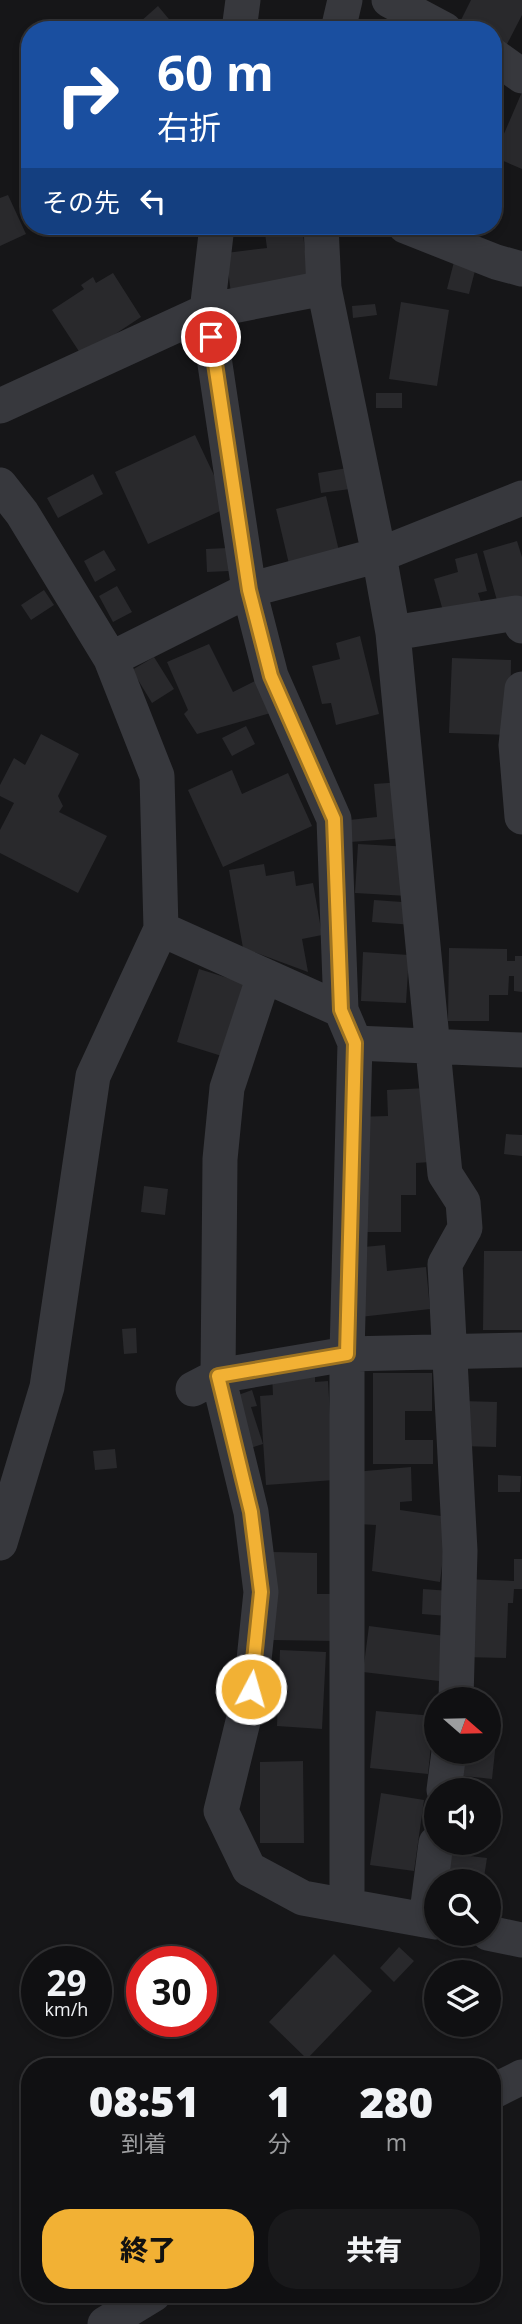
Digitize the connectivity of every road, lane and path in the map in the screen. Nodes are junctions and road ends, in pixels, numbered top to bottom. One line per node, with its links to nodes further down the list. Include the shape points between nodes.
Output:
1 (243, 0): 4 (street)
2 (345, 0): 5 (street)
3 (389, 0): 6 (street)
4 (240, 21)
5 (340, 21)
6 (428, 21)
7 (502, 62): 8 (street)
8 (522, 76)
9 (216, 235): 14 (street)
10 (321, 235): 13 (street)
11 (428, 235): 12 (street)
12 (522, 269)
13 (324, 288): 14 (street); 18 (street)
14 (207, 311): 15 (street); 19 (street)
15 (0, 406)
16 (0, 485): 22 (street)
17 (522, 498): 18 (street)
18 (379, 555): 19 (street); 21 (street)
19 (249, 590): 22 (street); 27 (street, via 271,676 334,819)
20 (522, 626): 21 (street, via 516,613)
21 (393, 633): 29 (street)
22 (111, 659): 25 (street, via 157,776)
23 (522, 689): 24 (street, via 516,745)
24 (522, 817)
25 (161, 929): 26 (street); 35 (street, via 93,1076 47,1387)
26 (264, 976): 27 (street); 34 (street, via 226,1100)
27 (341, 1010): 28 (street)
28 (355, 1043): 29 (street); 33 (street)
29 (433, 1046): 30 (street); 32 (street, via 444,1174 463,1202 464,1215 464,1228 445,1264)
30 (522, 1050)
31 (522, 1350): 32 (street)
32 (451, 1352): 33 (street); 36 (street, via 460,1551)
33 (347, 1354): 34 (street); 37 (street)
34 (205, 1382): 37 (street, via 251,1512 261,1592 251,1689 221,1811 250,1869 303,1898)
35 (0, 1543)
36 (456, 1687)
37 (347, 1906): 38 (street)
38 (424, 1920)
39 (522, 2077): 40 (street)
40 (501, 2088)
41 (139, 2303): 42 (street)
42 (105, 2324)

